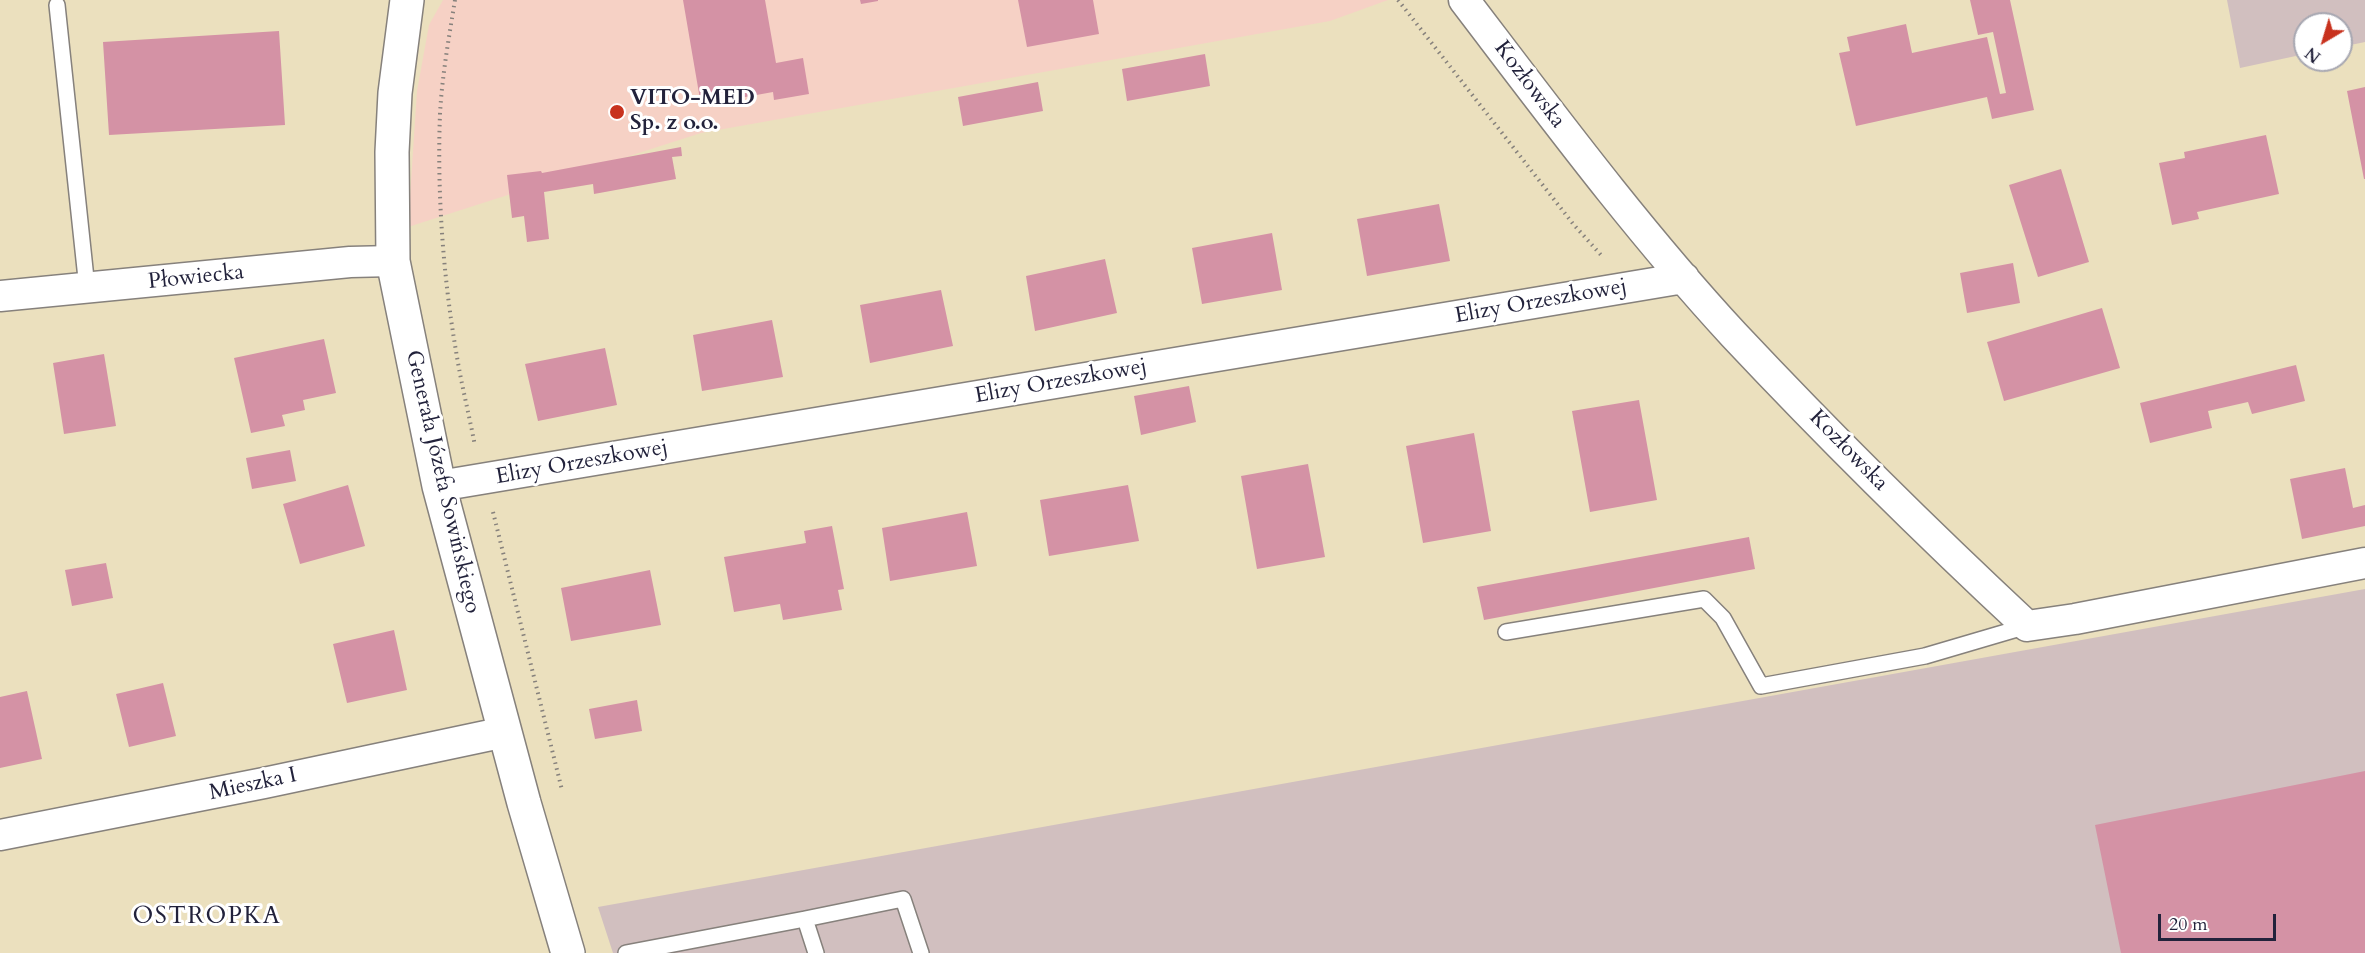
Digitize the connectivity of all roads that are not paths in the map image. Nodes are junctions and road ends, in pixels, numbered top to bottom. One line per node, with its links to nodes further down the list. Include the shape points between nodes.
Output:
1 (407, 0): 4 (street, Generała Józefa Sowińskiego, via 395,93)
2 (1464, 0): 5 (street, Kozłowska, via 1598,175)
3 (57, 5): 6 (lane)
4 (393, 261): 6 (street, Płowiecka); 8 (street, Generała Józefa Sowińskiego)
5 (1684, 278): 8 (street, Elizy Orzeszkowej); 10 (street, Kozłowska, via 1734,335 1935,540)
6 (87, 288): 7 (street, Płowiecka)
7 (0, 296)
8 (439, 486): 12 (street, Generała Józefa Sowińskiego)
9 (2365, 563): 10 (street)
10 (2027, 626): 11 (lane, via 1926,656 1761,686 1723,618 1704,599)
11 (1506, 632)
12 (505, 732): 13 (street, Mieszka I); 16 (street, Generała Józefa Sowińskiego)
13 (0, 835)
14 (805, 919): 15 (lane); 18 (lane); 19 (lane, via 903,899)
15 (670, 948): 17 (lane)
16 (568, 953)
17 (627, 953)
18 (816, 953)
19 (921, 953)

